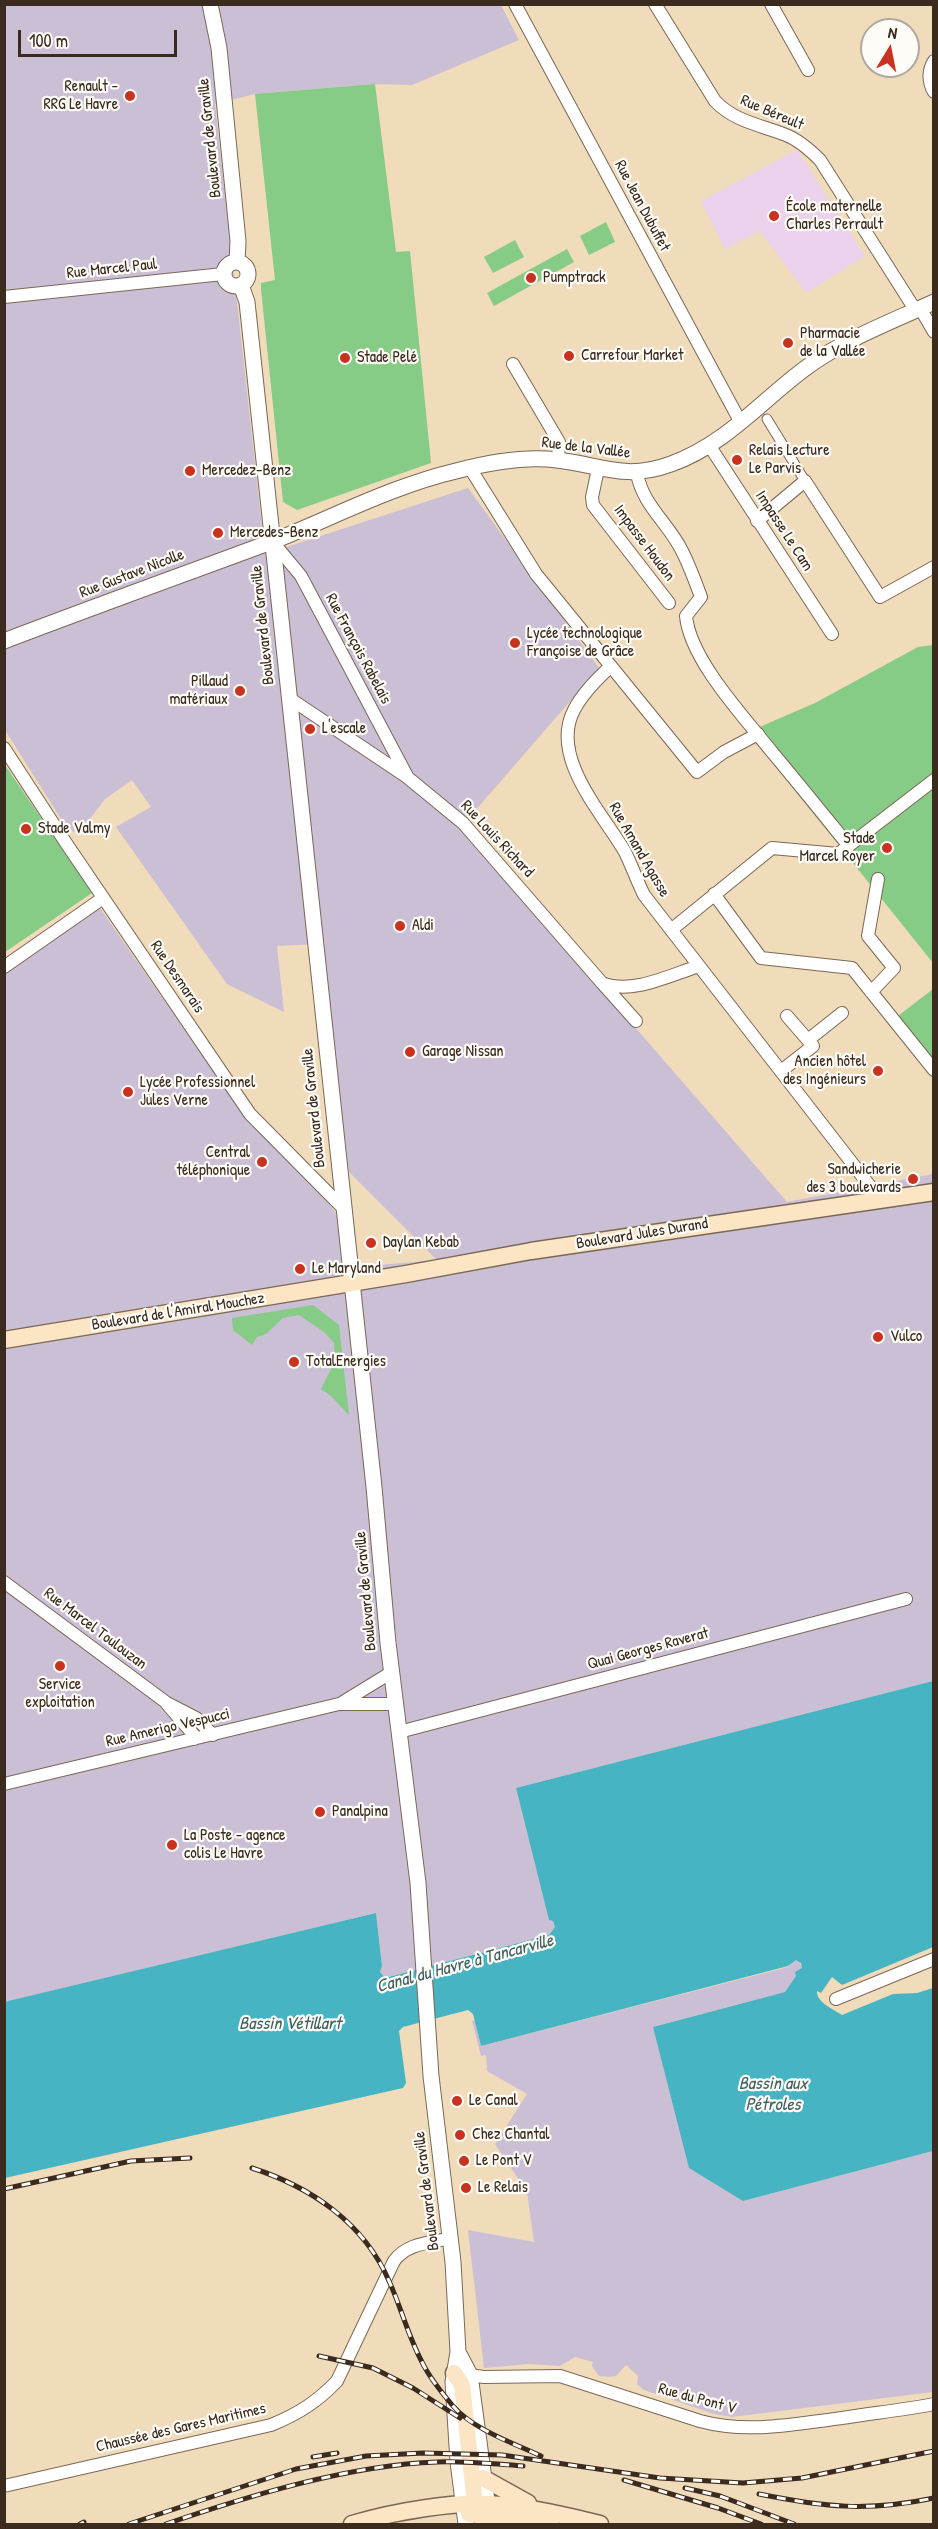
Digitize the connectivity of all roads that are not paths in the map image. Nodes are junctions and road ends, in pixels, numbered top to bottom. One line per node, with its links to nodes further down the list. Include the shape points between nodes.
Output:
1 (210, 4): 6 (street, Boulevard de Graville)
2 (221, 4): 6 (street, Boulevard de Graville)
3 (515, 4): 18 (street, Rue Jean Dubuffet)
4 (655, 4): 14 (street, Rue Béreult, via 723,110 751,124 789,135 820,159)
5 (771, 4): 8 (street)
6 (219, 48): 10 (street, Boulevard de Graville)
7 (933, 60): 9 (street, via 929,74)
8 (808, 70)
9 (933, 92)
10 (237, 262): 11 (street, via 226,266); 12 (street, via 248,272)
11 (223, 274): 12 (street, via 229,284); 13 (street, Rue Marcel Paul)
12 (241, 285): 26 (street, Boulevard de Graville, via 247,302)
13 (4, 297)
14 (923, 307): 15 (street, Rue Béreult); 18 (street, Rue de la Vallée, via 828,353)
15 (933, 332)
16 (513, 364): 20 (street, via 560,442)
17 (767, 419): 24 (street)
18 (741, 423): 19 (street, Rue de la Vallée)
19 (709, 445): 23 (street, Rue de la Vallée, via 672,464); 25 (street, Impasse Le Cam)
20 (558, 460): 21 (street, Rue de la Vallée); 22 (street, Rue de la Vallée)
21 (470, 468): 26 (street, Rue de la Vallée, via 393,491); 31 (street, via 536,574)
22 (598, 469): 23 (street, Rue de la Vallée); 28 (street, Impasse Houdon, via 593,505)
23 (637, 473): 33 (street, via 649,505 681,548 701,597 686,616 700,657)
24 (805, 481): 25 (street); 27 (street, via 880,597)
25 (758, 521): 29 (street, Impasse Le Cam)
26 (272, 541): 30 (street, Rue Gustave Nicolle); 32 (street, Boulevard de Graville); 35 (street, Rue François Rabelais, via 301,576)
27 (933, 567)
28 (669, 603)
29 (832, 634)
30 (4, 641)
31 (610, 667): 33 (street, via 697,772); 41 (street, Rue Amand Agasse, via 574,710 569,727 572,759 585,791 625,853 644,895)
32 (289, 698): 35 (street, Rue Louis Richard); 54 (street, Boulevard de Graville)
33 (758, 734): 37 (street)
34 (4, 748): 40 (street, Rue Desmarais)
35 (407, 777): 44 (street, Rue Louis Richard, via 463,823)
36 (933, 780): 37 (street)
37 (849, 846): 39 (street, via 838,854 772,848)
38 (878, 879): 45 (street, via 868,936 894,968)
39 (714, 894): 41 (street); 45 (street, via 761,958 852,968)
40 (103, 898): 43 (street); 54 (street, Rue Desmarais, via 250,1114)
41 (671, 930): 42 (street, Rue Amand Agasse)
42 (699, 966): 44 (street, via 635,985); 51 (street, Rue Amand Agasse)
43 (4, 967)
44 (602, 983): 48 (street, Rue Louis Richard)
45 (871, 992): 50 (street)
46 (842, 1013): 49 (street)
47 (788, 1016): 49 (street)
48 (636, 1021)
49 (808, 1040): 51 (street, via 813,1046)
50 (933, 1070)
51 (781, 1071): 53 (street, Rue Amand Agasse)
52 (933, 1192): 53 (main road, Boulevard Jules Durand)
53 (880, 1199): 55 (main road, Boulevard Jules Durand, via 531,1251)
54 (343, 1208): 55 (street, Boulevard de Graville)
55 (352, 1283): 56 (main road, Boulevard de l'Amiral Mouchez); 59 (street, Boulevard de Graville)
56 (4, 1340)
57 (4, 1582): 60 (street, Rue Marcel Toulouzan)
58 (906, 1599): 63 (street, Quai Georges Raverat)
59 (392, 1672): 61 (street, Rue Amerigo Vespucci); 62 (street, Boulevard de Graville)
60 (166, 1703): 64 (street, Rue Marcel Toulouzan, via 196,1718); 65 (street, Rue Marcel Toulouzan)
61 (339, 1704): 62 (street, Rue Amerigo Vespucci); 64 (street, Rue Amerigo Vespucci)
62 (396, 1704): 63 (street, Boulevard de Graville)
63 (399, 1732): 69 (street, Boulevard de Graville, via 421,1928 426,2026)
64 (213, 1735): 65 (street, Rue Amerigo Vespucci)
65 (194, 1739): 66 (street, Rue Amerigo Vespucci)
66 (4, 1784)
67 (933, 1959): 68 (street)
68 (836, 1999)
69 (451, 2238): 70 (street, Boulevard de Graville); 73 (street, Chaussée des Gares Maritimes, via 401,2252 337,2381 300,2413 271,2426)
70 (462, 2374): 71 (street, Rue du Pont V, via 560,2376 721,2427 790,2425); 72 (street, Boulevard de Graville); 74 (main road)
71 (933, 2404)
72 (483, 2478): 74 (street, Boulevard de Graville); 75 (main road)
73 (4, 2486)
74 (477, 2515): 75 (main road); 76 (main road); 77 (main road)
75 (548, 2518): 78 (main road)
76 (352, 2524)
77 (391, 2524)
78 (600, 2524)

